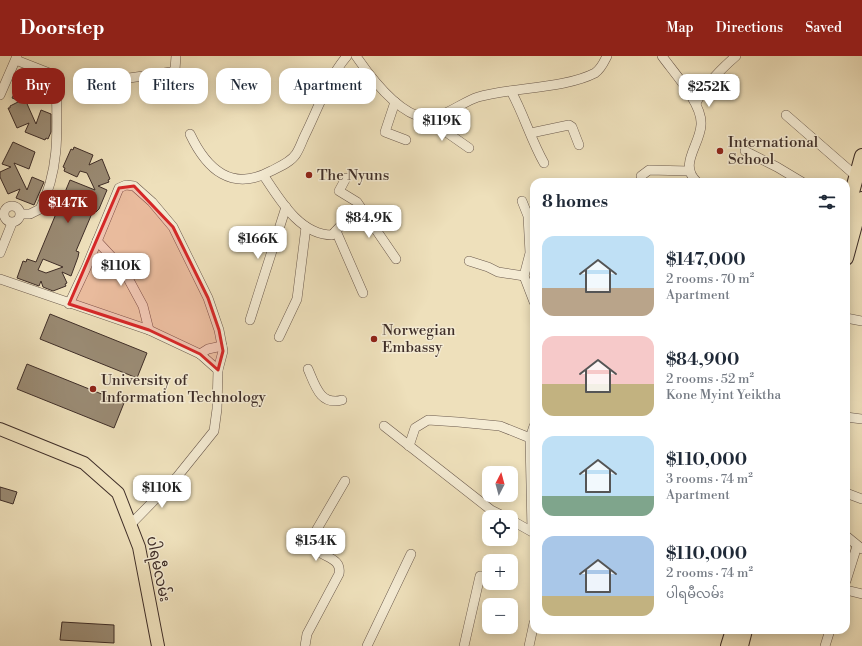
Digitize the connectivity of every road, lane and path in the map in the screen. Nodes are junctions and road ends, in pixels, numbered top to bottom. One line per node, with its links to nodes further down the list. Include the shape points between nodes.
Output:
1 (176, 56): 8 (street, via 175,70 171,72)
2 (347, 56): 24 (street, via 322,97 296,155)
3 (356, 56): 11 (street)
4 (607, 56): 9 (street, via 603,65 595,72 572,80)
5 (662, 56): 12 (street)
6 (736, 56): 12 (street, via 701,94)
7 (17, 58): 10 (street); 36 (street, via 49,73 56,80 57,149 52,181 40,209 30,214)
8 (131, 78)
9 (511, 91): 14 (street, via 479,97); 15 (street)
10 (0, 95)
11 (395, 102): 14 (street, via 424,118); 17 (street, via 385,132)
12 (696, 103): 23 (street, via 702,126)
13 (786, 115): 26 (street)
14 (434, 118): 19 (street, via 439,127)
15 (531, 133): 18 (street, via 569,125); 22 (street)
16 (190, 134): 24 (street, via 213,169 225,176 246,179)
17 (406, 140)
18 (579, 144)
19 (469, 148)
20 (745, 151): 29 (street)
21 (862, 156): 26 (highway)
22 (544, 163)
23 (688, 171): 25 (street, via 649,170); 28 (street)
24 (264, 176): 33 (street)
25 (641, 176)
26 (856, 176): 30 (highway)
27 (346, 178): 34 (street, via 339,191)
28 (692, 178)
29 (795, 178)
30 (850, 199)
31 (862, 199): 41 (highway)
32 (522, 201): 45 (street, via 528,216 530,253)
33 (286, 206): 38 (street); 51 (street)
34 (359, 206): 39 (street); 43 (street)
35 (2, 210): 36 (street, via 14,206); 37 (street, via 5,218)
36 (21, 214): 37 (street, via 17,221)
37 (12, 222): 42 (street)
38 (306, 227): 39 (street, via 324,235); 54 (street, via 297,299)
39 (334, 233): 48 (street)
40 (97, 241): 49 (street); 53 (street, via 123,269 143,306); 55 (street, via 119,188 126,185 134,186 152,202 173,227 208,298)
41 (850, 243)
42 (0, 253)
43 (396, 258)
44 (469, 261): 45 (street, via 498,272)
45 (524, 276): 47 (street)
46 (0, 279): 49 (street)
47 (530, 292)
48 (363, 293)
49 (69, 304): 53 (street)
50 (850, 319): 52 (street)
51 (250, 320)
52 (862, 321)
53 (149, 330): 56 (street)
54 (279, 337)
55 (222, 346): 56 (street); 58 (street, via 222,361)
56 (200, 354): 58 (street)
57 (308, 369): 59 (street, via 322,398 330,402)
58 (218, 370): 71 (street, via 218,409 214,430 177,478)
59 (342, 400)
60 (850, 418): 61 (street)
61 (862, 419)
62 (384, 426): 65 (street)
63 (0, 429): 71 (main road, ပါရမီလမ်း, via 84,463 118,493)
64 (530, 438): 65 (street, via 500,426 428,420 415,428)
65 (409, 446): 69 (street)
66 (345, 481): 85 (street, via 313,536 312,543 315,549 337,563 340,568 307,634)
67 (850, 494): 68 (street)
68 (862, 499)
69 (491, 510)
70 (518, 524): 72 (street)
71 (130, 525): 84 (main road, ပါရမီလမ်း, via 139,547)
72 (530, 530)
73 (850, 539): 74 (street)
74 (860, 547): 76 (street)
75 (411, 554): 86 (street)
76 (850, 571)
77 (480, 576): 87 (street)
78 (850, 591): 79 (street)
79 (862, 594)
80 (532, 634): 88 (street)
81 (732, 634): 89 (highway)
82 (744, 634): 90 (highway)
83 (829, 634): 91 (street)
84 (158, 646)
85 (305, 646)
86 (367, 646)
87 (464, 646)
88 (529, 646)
89 (728, 646)
90 (741, 646)
91 (825, 646)

